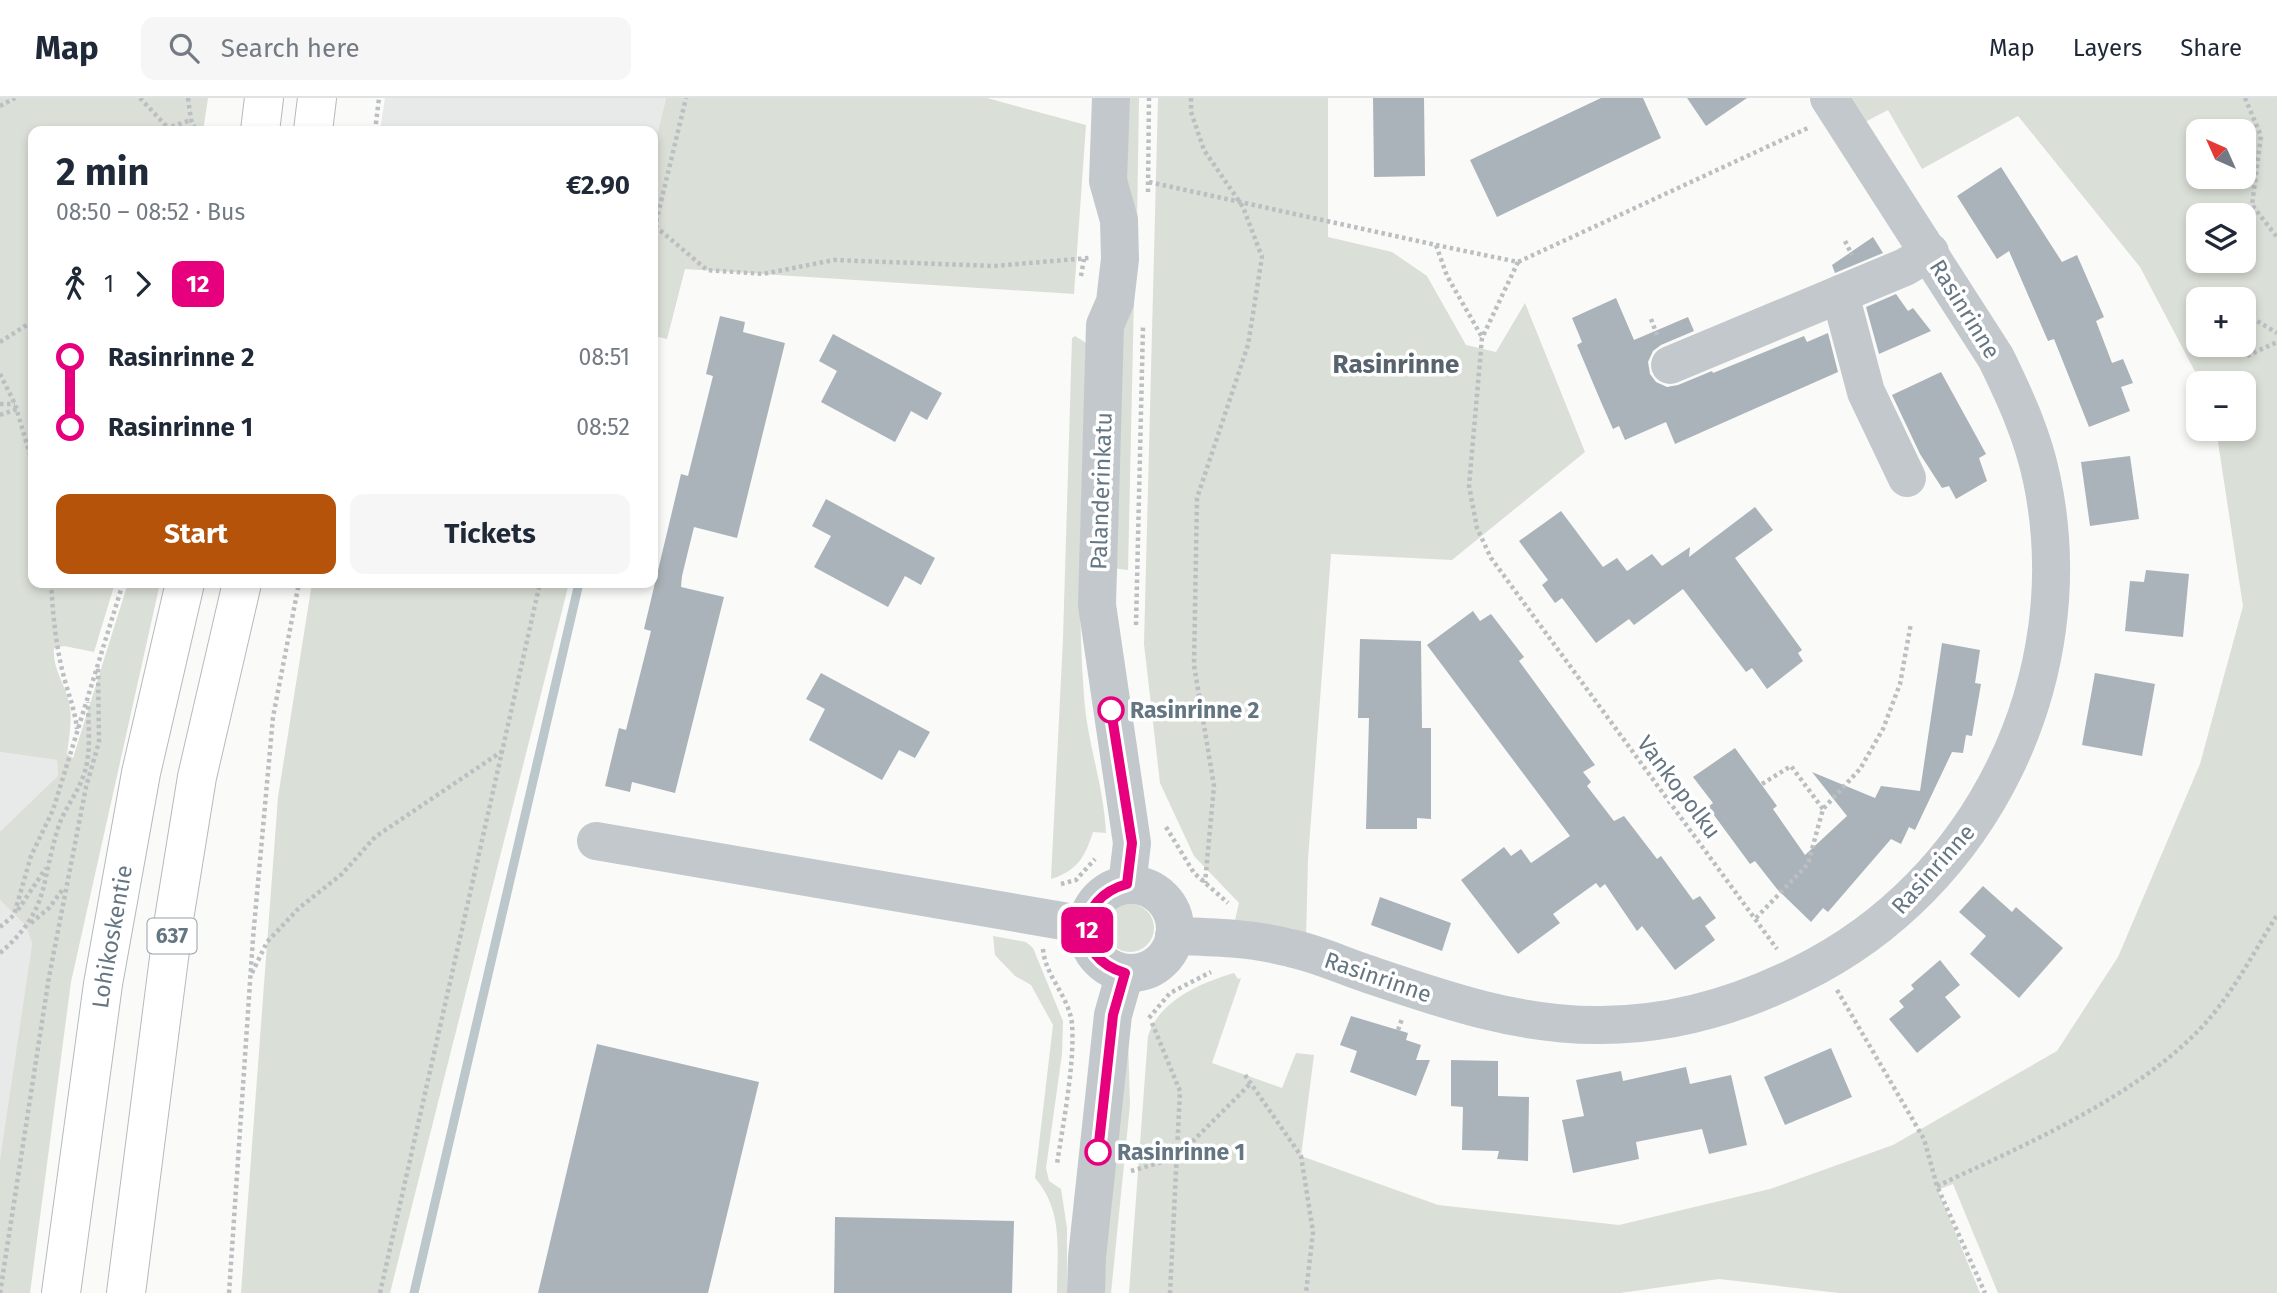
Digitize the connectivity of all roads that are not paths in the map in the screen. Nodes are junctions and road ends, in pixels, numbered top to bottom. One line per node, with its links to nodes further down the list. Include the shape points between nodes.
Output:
1 (264, 98): 5 (main road)
2 (317, 98): 6 (main road)
3 (1111, 98): 14 (street, Palanderinkatu, via 1108,181 1119,220 1120,259 1115,302 1105,325 1097,605 1149,835)
4 (1834, 106): 7 (street, Rasinrinne)
5 (261, 126)
6 (314, 126)
7 (1930, 252): 8 (street); 16 (street, Rasinrinne, via 1996,358 2031,439 2042,480 2050,594 2036,689 2020,736 1981,814 1933,876 1888,919 1821,964 1745,999 1698,1013 1627,1025 1533,1020 1475,1009 1292,948 1228,937)
8 (1840, 294): 9 (street); 10 (street, via 1866,392)
9 (1670, 365)
10 (1907, 478)
11 (184, 588): 18 (main road, Lohikoskentie / 637, via 141,773 103,984)
12 (241, 588): 19 (main road, 637, via 197,777)
13 (596, 841): 15 (street)
14 (1127, 884): 15 (street, via 1099,897); 16 (street, via 1140,885 1163,899 1171,910)
15 (1086, 925): 17 (street, via 1087,939 1101,962)
16 (1174, 936): 17 (street, via 1170,949 1151,968)
17 (1125, 973): 20 (street, via 1112,1022)
18 (61, 1293)
19 (126, 1293)
20 (1086, 1293)

